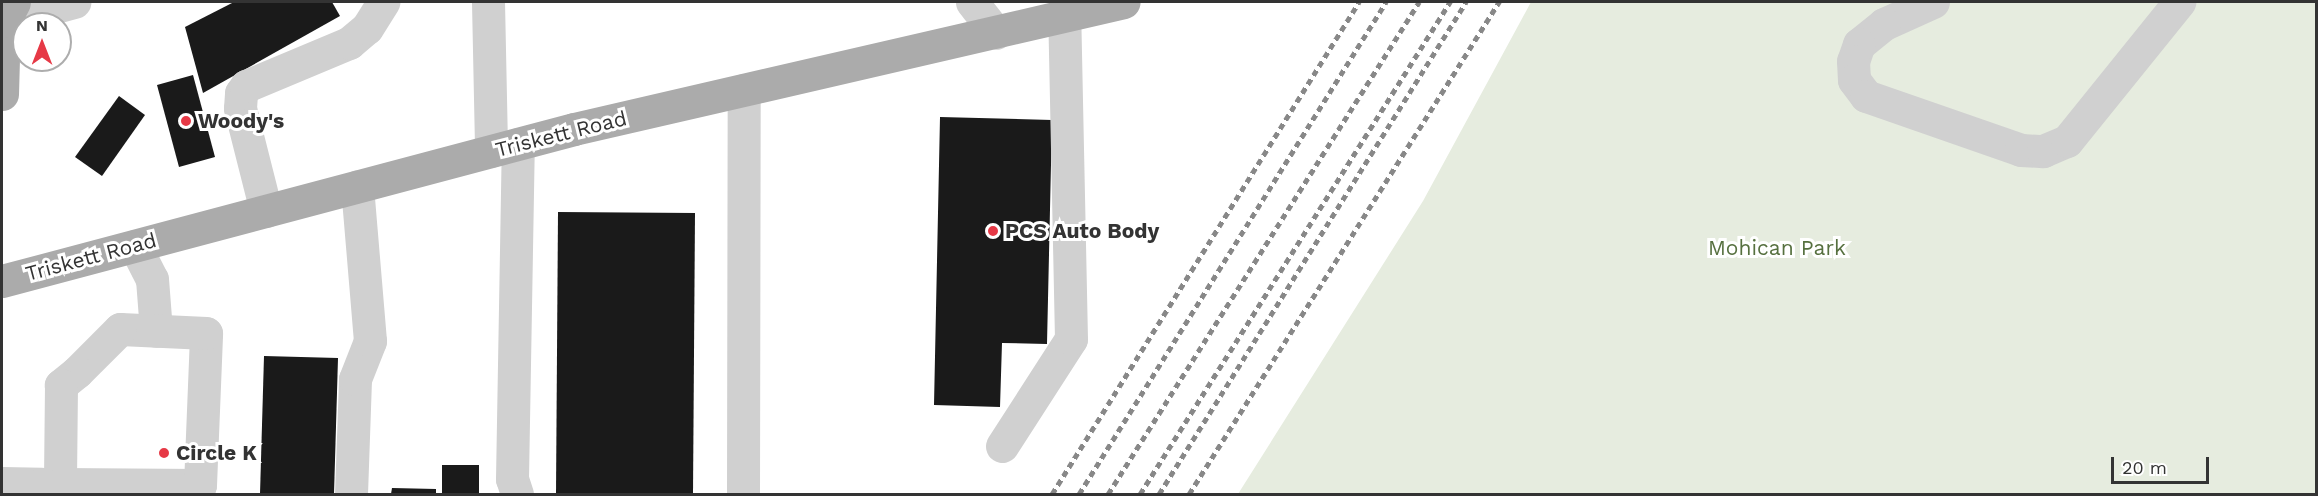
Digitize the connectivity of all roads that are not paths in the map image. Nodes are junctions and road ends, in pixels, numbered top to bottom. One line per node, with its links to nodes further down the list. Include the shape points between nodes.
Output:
1 (74, 2): 8 (street)
2 (383, 2): 15 (street, via 367,28 349,43 246,86 241,93 240,108)
3 (488, 2): 13 (street)
4 (972, 2): 10 (street)
5 (1124, 2): 9 (main road, Triskett Road)
6 (1933, 2): 7 (street, via 1884,24 1859,44 1852,61 1854,80 1866,96 2021,150 2043,151 2067,141)
7 (2179, 2)
8 (6, 13): 12 (main road)
9 (1064, 16): 10 (main road, Triskett Road); 19 (street, via 1071,339)
10 (996, 33): 11 (main road, Triskett Road)
11 (744, 90): 13 (main road, Triskett Road); 25 (street)
12 (2, 94)
13 (505, 148): 14 (main road, Triskett Road); 24 (street, via 512,479)
14 (357, 187): 15 (main road, Triskett Road); 23 (street, via 370,341 355,379)
15 (266, 211): 16 (main road, Triskett Road)
16 (135, 246): 17 (main road, Triskett Road); 18 (street, via 152,279)
17 (2, 281)
18 (156, 331): 21 (street, via 120,329 61,385); 22 (street, via 206,333)
19 (1002, 446)
20 (2, 483): 21 (street)
21 (60, 489): 22 (street)
22 (200, 490)
23 (351, 495)
24 (517, 495)
25 (743, 495)

